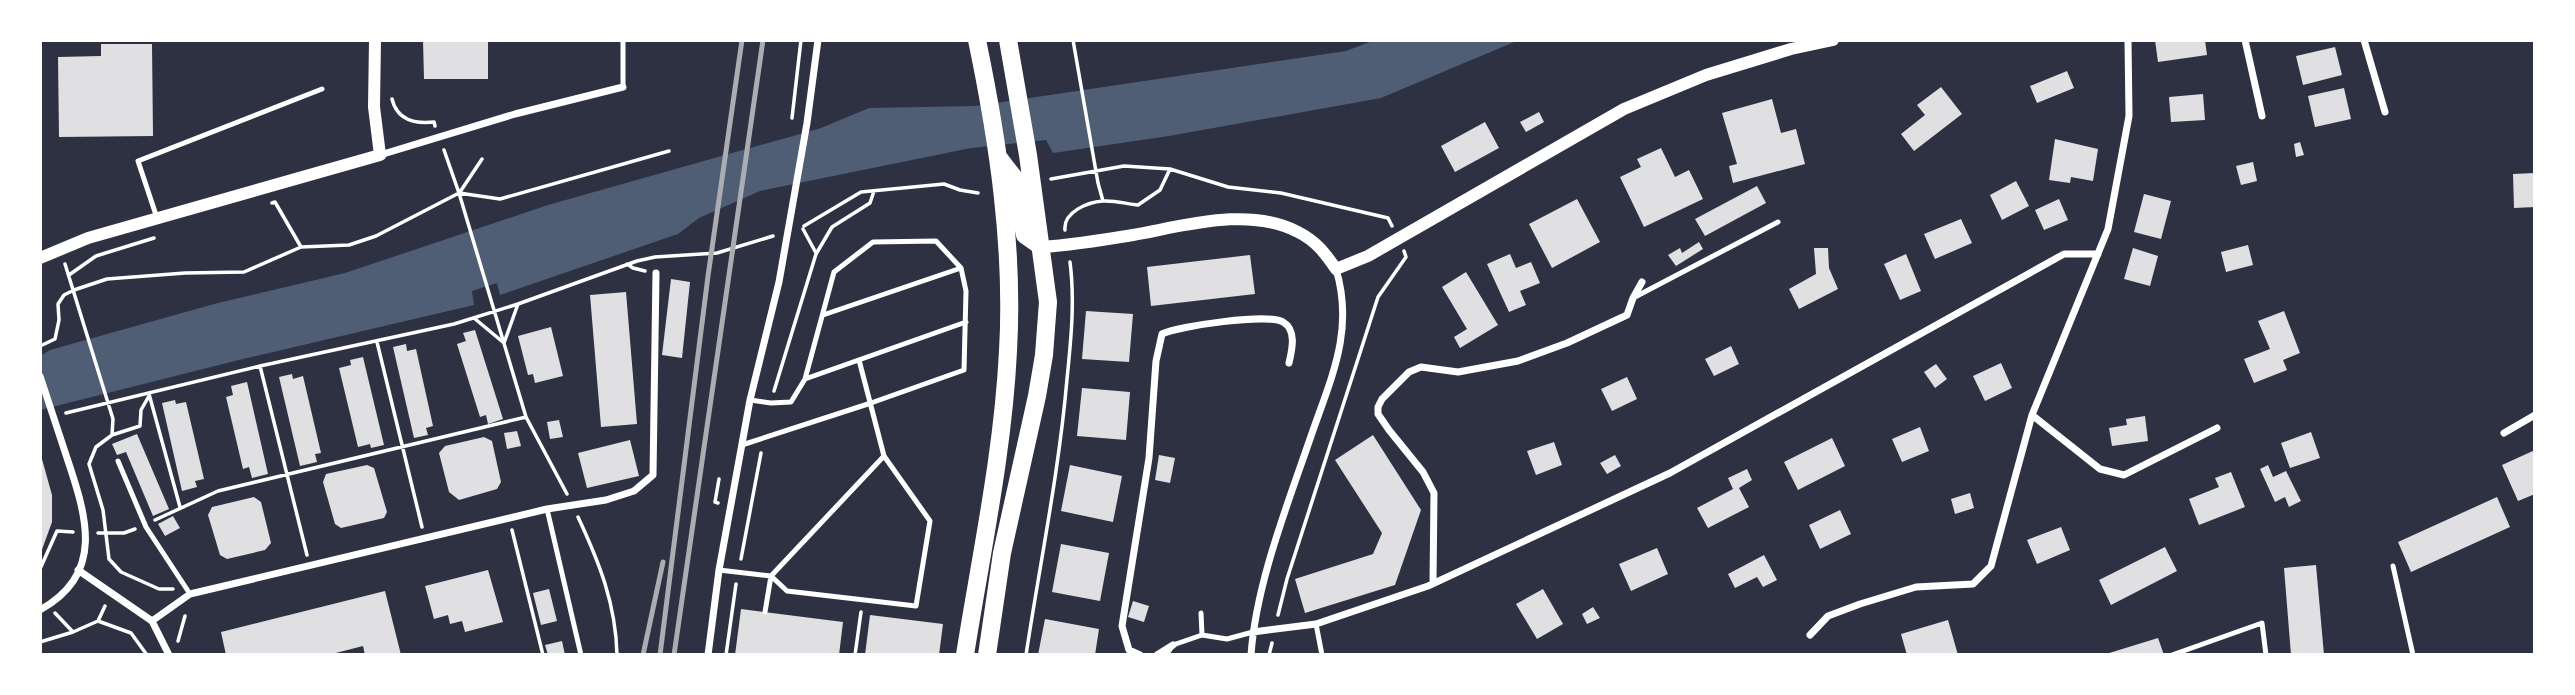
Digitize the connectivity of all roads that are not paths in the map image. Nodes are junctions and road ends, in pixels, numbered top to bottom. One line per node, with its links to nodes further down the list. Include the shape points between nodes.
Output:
1 (375, 40): 14 (street, via 374,107)
2 (622, 40): 10 (lane)
3 (818, 40): 32 (street, via 779,282)
4 (977, 40): 15 (main road)
5 (1008, 40): 18 (main road)
6 (1833, 40): 22 (street, via 1706,75 1624,109 1368,256)
7 (2128, 40): 19 (street, via 2129,116 2108,229)
8 (2245, 40): 13 (street)
9 (2364, 40): 12 (street)
10 (623, 87): 14 (street)
11 (322, 89): 16 (lane, via 138,161)
12 (2385, 112)
13 (2262, 116)
14 (380, 155): 16 (street)
15 (998, 158): 18 (main road, via 1015,178 1025,235); 60 (main road, via 1007,254 1008,349 999,450)
16 (158, 218): 20 (street)
17 (1778, 222): 25 (lane)
18 (1042, 247): 22 (street, via 1211,221 1248,220 1297,231 1320,246); 61 (main road, via 1048,302 1044,355 1002,553)
19 (2098, 254): 34 (street); 46 (street, via 2064,254 1670,473)
20 (40, 258)
21 (961, 268): 26 (lane); 26 (lane, via 936,241 873,242 834,272); 27 (lane)
22 (1336, 269): 53 (street, via 1344,293 1338,354 1276,539)
23 (656, 273): 41 (street, via 653,475 634,491 606,500)
24 (1642, 282): 25 (street)
25 (1633, 298): 46 (street, via 1628,315 1567,343 1486,369 1458,372 1421,367 1409,372 1382,399 1378,414 1434,493)
26 (823, 315): 31 (lane)
27 (966, 321): 28 (lane); 33 (lane, via 964,370)
28 (859, 360): 31 (lane); 33 (lane)
29 (1289, 363): 62 (street, via 1293,346 1290,329 1282,321 1225,322 1173,328 1162,334 1149,458 1122,626 1129,650)
30 (40, 376): 43 (street, via 87,532)
31 (805, 379): 32 (lane, via 791,402)
32 (750, 400): 38 (street)
33 (871, 403): 38 (lane); 39 (lane)
34 (2032, 415): 36 (street, via 2099,469 2124,475); 55 (street, via 1991,566 1973,584 1916,587 1860,604 1828,616)
35 (2535, 415): 37 (street)
36 (2217, 428)
37 (2504, 433)
38 (742, 444): 44 (street)
39 (884, 456): 45 (lane); 45 (lane, via 930,521 916,607 787,591)
40 (118, 461): 47 (lane, via 145,525)
41 (547, 509): 47 (street); 58 (lane)
42 (2393, 566): 69 (lane)
43 (78, 570): 48 (street, via 69,587); 51 (street)
44 (719, 570): 45 (lane); 59 (street)
45 (771, 576): 49 (lane)
46 (1433, 583): 52 (street)
47 (186, 596): 51 (street)
48 (40, 610)
49 (765, 612)
50 (1201, 612): 54 (lane)
51 (152, 621): 57 (street)
52 (1317, 624): 53 (street); 66 (lane)
53 (1253, 632): 54 (lane, via 1227,639); 65 (street)
54 (1202, 635): 56 (lane)
55 (1810, 635)
56 (1173, 645): 63 (street); 64 (lane)
57 (169, 655)
58 (581, 655)
59 (708, 655)
60 (965, 655)
61 (987, 655)
62 (1140, 655)
63 (1157, 655)
64 (1166, 655)
65 (1251, 655)
66 (1322, 655)
67 (2172, 655): 68 (lane, via 2262,623)
68 (2266, 655)
69 (2413, 655)

